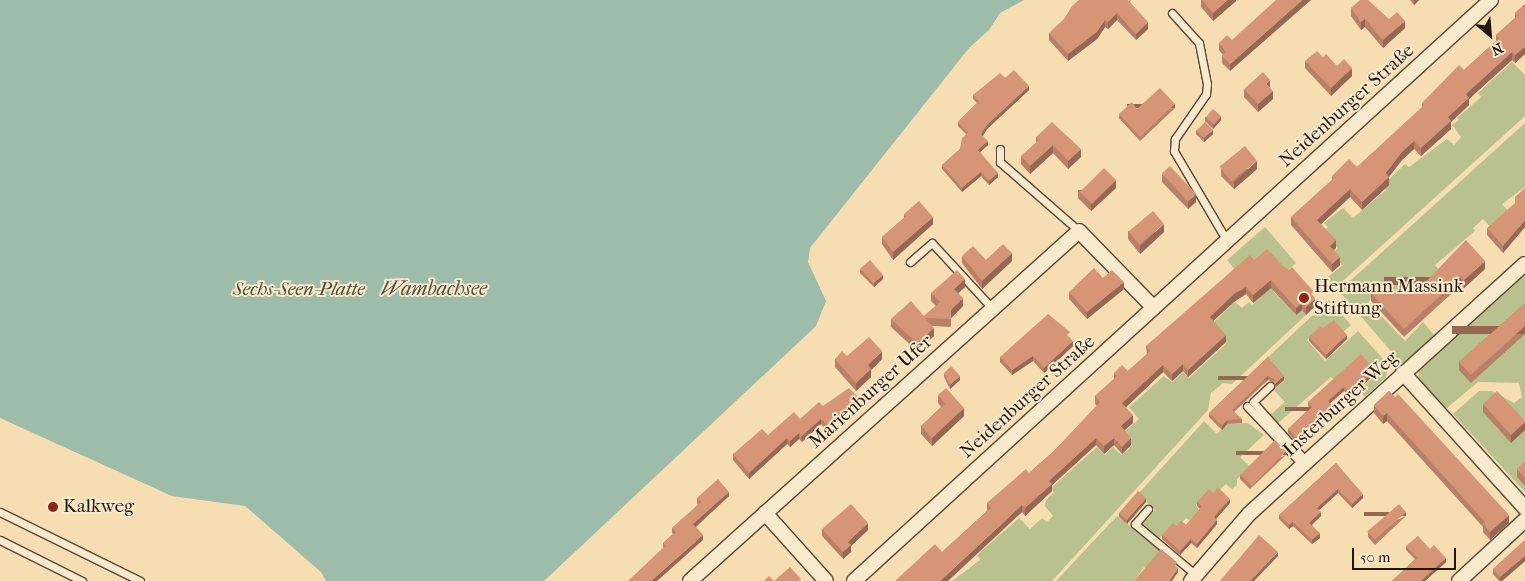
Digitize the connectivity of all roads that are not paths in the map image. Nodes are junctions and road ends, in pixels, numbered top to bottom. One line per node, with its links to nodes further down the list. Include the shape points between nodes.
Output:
1 (1491, 0): 5 (street, Neidenburger Straße)
2 (1172, 13): 5 (lane, via 1199,43 1207,84 1206,94 1175,139 1174,151)
3 (1000, 149): 4 (lane, via 1000,162)
4 (1079, 231): 8 (street, Marienburger Ufer); 9 (street)
5 (1227, 241): 9 (street, Neidenburger Straße)
6 (910, 262): 8 (lane, via 932,244)
7 (1525, 264): 10 (street, Insterburger Weg)
8 (992, 308): 17 (street, Marienburger Ufer)
9 (1154, 308): 25 (street, Neidenburger Straße)
10 (1402, 373): 13 (street, Insterburger Weg); 14 (street)
11 (1270, 386): 13 (lane, via 1253,402)
12 (1247, 406): 13 (lane)
13 (1304, 463): 20 (street, Insterburger Weg, via 1249,514)
14 (1525, 508)
15 (1148, 509): 20 (lane, via 1135,524)
16 (0, 512): 22 (lane)
17 (765, 513): 23 (street, Marienburger Ufer); 24 (street)
18 (1525, 520): 26 (street)
19 (0, 540): 21 (lane)
20 (1193, 578)
21 (82, 581)
22 (140, 581)
23 (690, 581)
24 (826, 581)
25 (854, 581)
26 (1459, 581)

